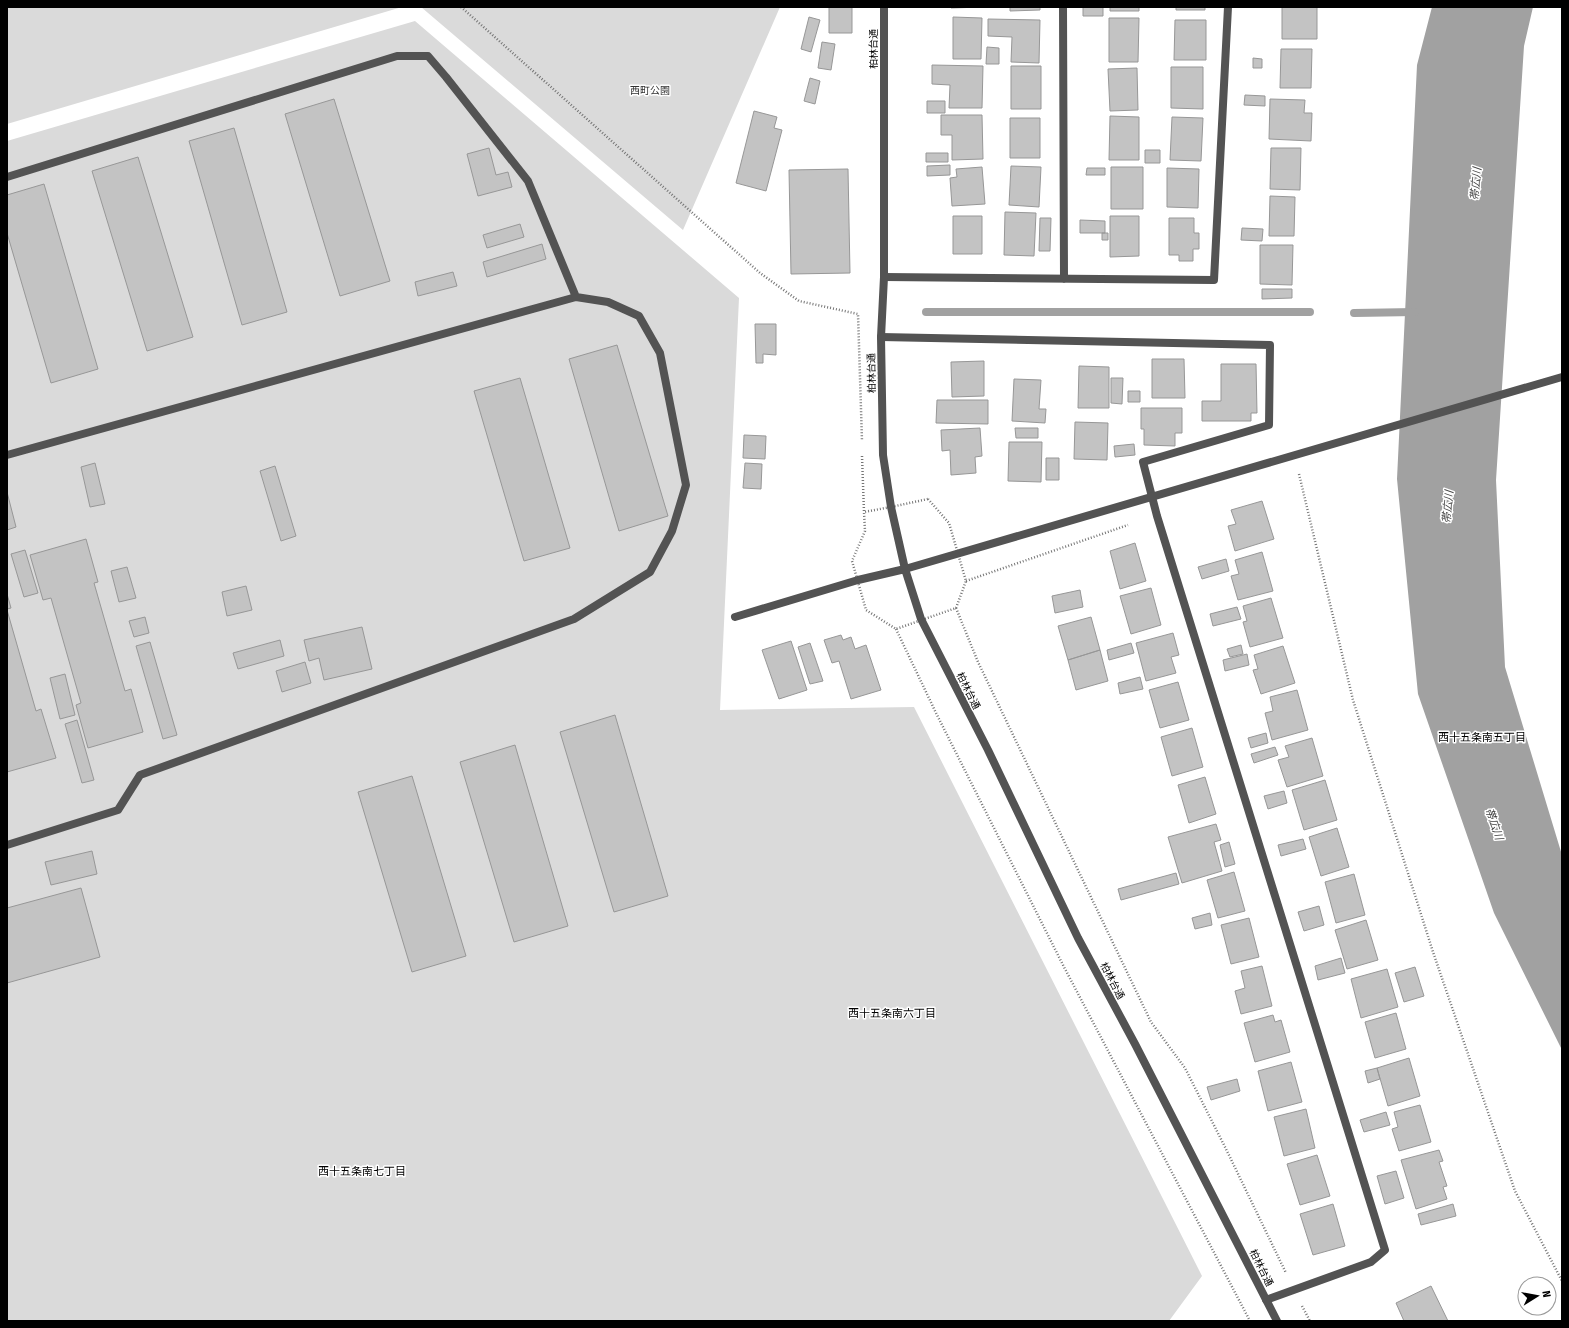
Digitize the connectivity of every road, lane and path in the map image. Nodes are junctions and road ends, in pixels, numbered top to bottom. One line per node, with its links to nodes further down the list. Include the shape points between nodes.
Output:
1 (461, 7): 14 (path, via 760,273 800,301 858,314)
2 (884, 7): 6 (street, 柏林台通)
3 (1063, 7): 7 (street)
4 (1228, 7): 7 (street, via 1214,280)
5 (7, 177): 8 (street, via 397,56 428,56 528,181)
6 (884, 277): 7 (street); 9 (street, 柏林台通)
7 (1064, 279)
8 (576, 297): 11 (street); 21 (street, via 608,302 639,316 660,353 686,485 672,531 650,572 574,619 140,775 118,810)
9 (881, 337): 13 (street, via 1270,345 1269,425 1143,462); 16 (street, 柏林台通, via 883,455 891,508)
10 (1562, 377): 13 (street)
11 (7, 455)
12 (1292, 476): 22 (path, via 1299,474 1353,700 1433,952 1515,1191)
13 (1152, 497): 15 (street); 16 (street)
14 (864, 512)
15 (1157, 516): 17 (path); 23 (street, via 1385,1250 1371,1262)
16 (905, 569): 19 (street, via 858,580); 24 (street, 柏林台通, via 921,619 1078,938)
17 (966, 581)
18 (956, 608): 23 (path, via 978,662 1151,1022 1185,1068)
19 (735, 617)
20 (896, 629): 25 (path, via 1064,967)
21 (7, 846)
22 (1562, 1281)
23 (1294, 1290): 24 (street); 27 (path)
24 (1266, 1300): 26 (street, 柏林台通)
25 (1250, 1321)
26 (1277, 1321)
27 (1310, 1321)

